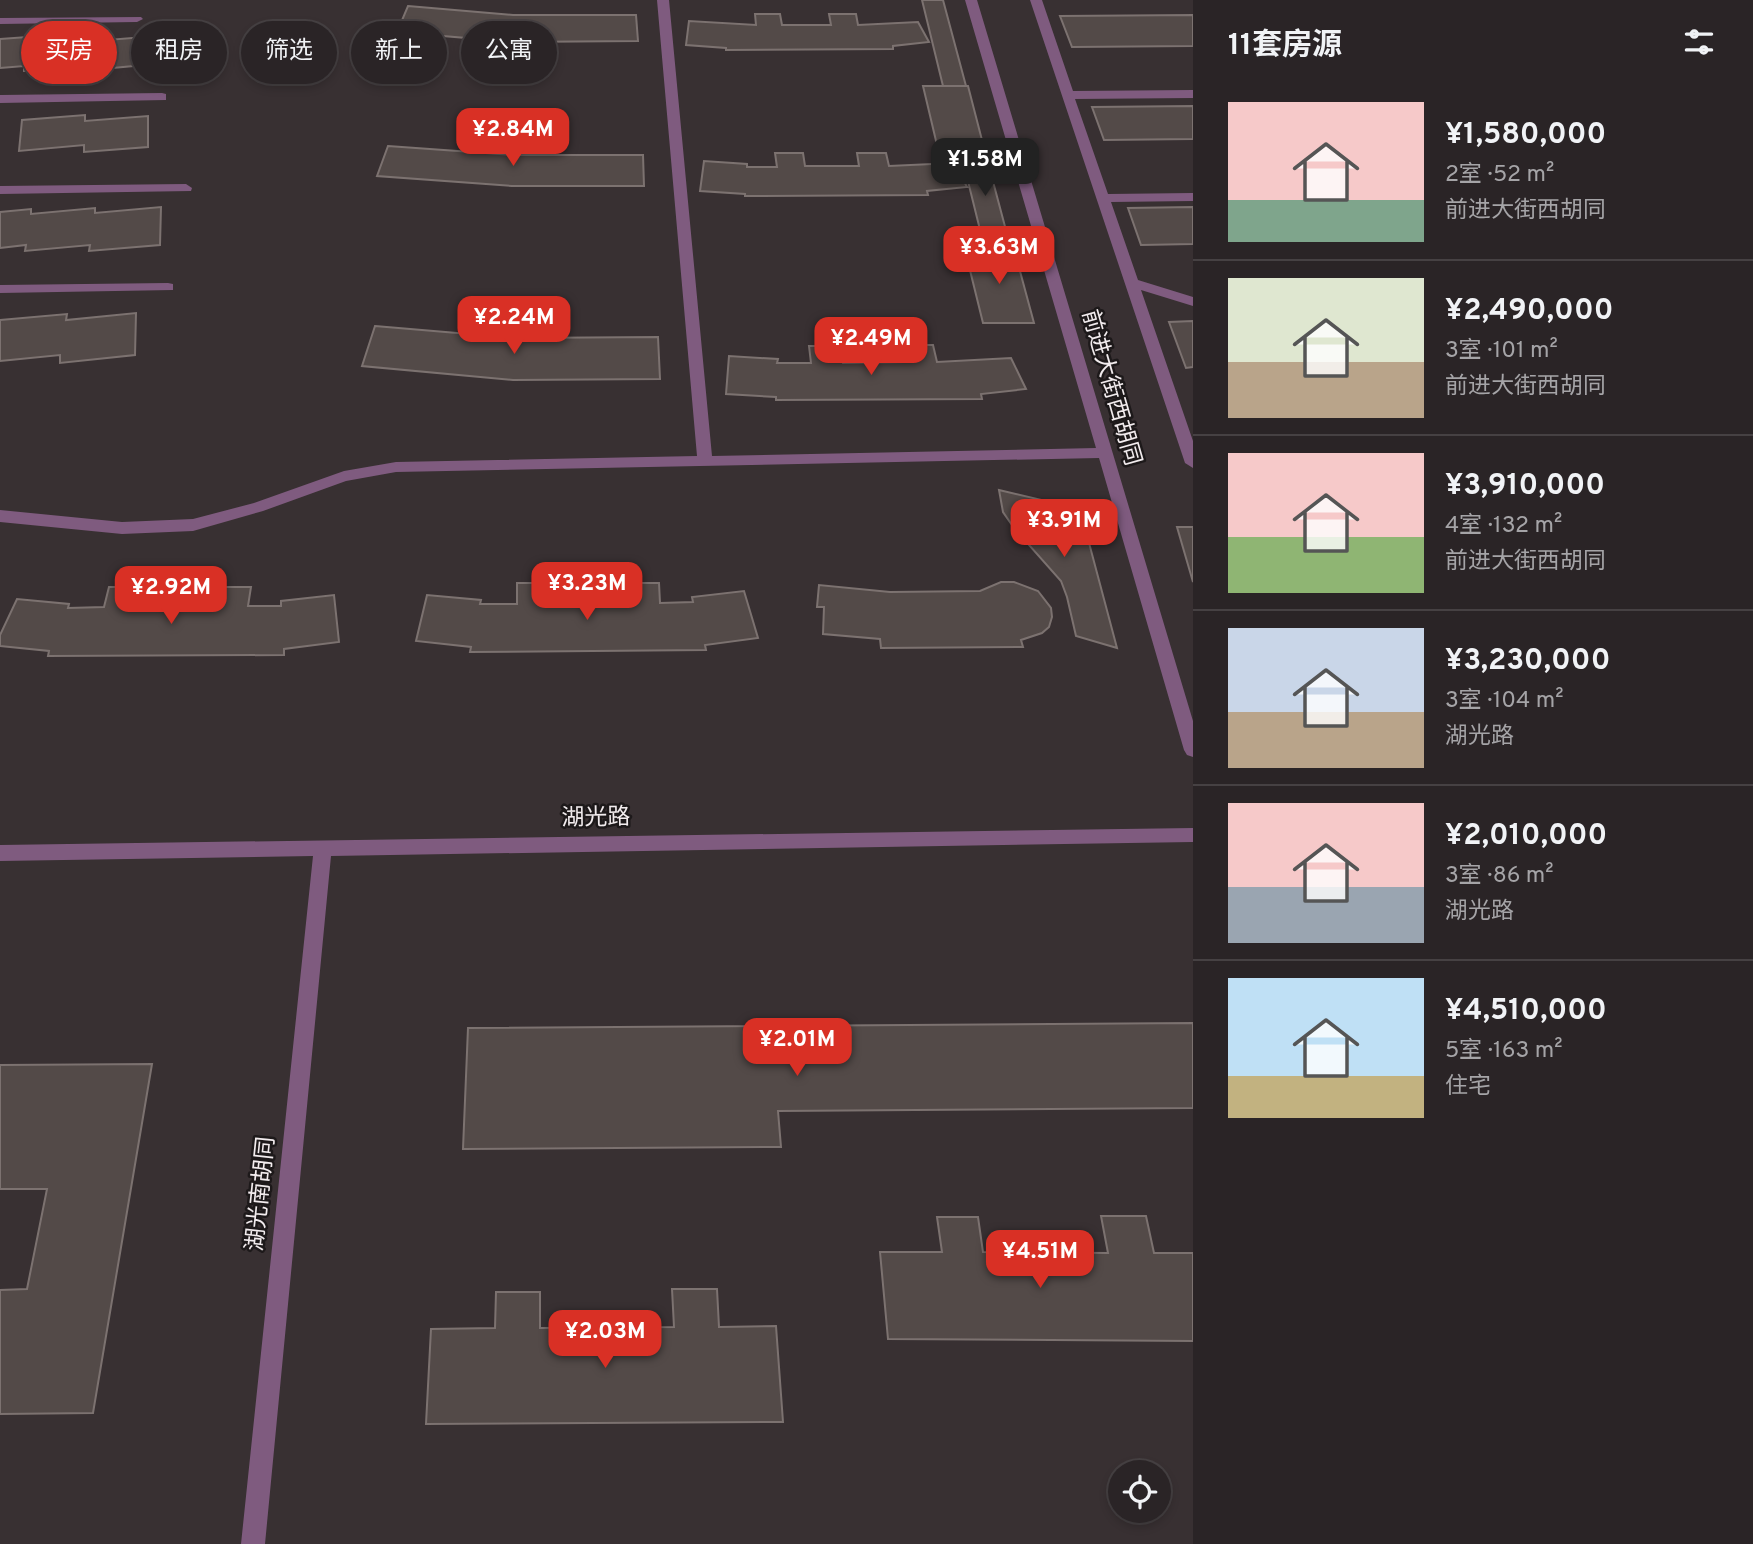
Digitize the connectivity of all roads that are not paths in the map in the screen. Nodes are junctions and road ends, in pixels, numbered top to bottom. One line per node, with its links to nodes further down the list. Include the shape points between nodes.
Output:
1 (663, 0): 21 (street)
2 (971, 0): 20 (street, 前进大街西胡同)
3 (1036, 0): 6 (street)
4 (137, 19): 5 (street)
5 (0, 20)
6 (1068, 94): 7 (street); 13 (street)
7 (1193, 94)
8 (162, 97): 9 (street)
9 (0, 99)
10 (186, 188): 11 (street)
11 (0, 190)
12 (1193, 197): 13 (street)
13 (1103, 198): 14 (street)
14 (1132, 283): 17 (street); 18 (street)
15 (168, 287): 16 (street)
16 (0, 289)
17 (1193, 302)
18 (1177, 415): 19 (street); 22 (street)
19 (1193, 422)
20 (1105, 453): 21 (street); 24 (street, 前进大街西胡同)
21 (705, 460): 23 (street, via 396,467 344,477 193,524 122,528)
22 (1193, 463)
23 (0, 516)
24 (1193, 750)
25 (1193, 835): 26 (street, 湖光路)
26 (323, 848): 27 (street, 湖光路); 28 (street, 湖光南胡同)
27 (0, 853)
28 (253, 1544)

